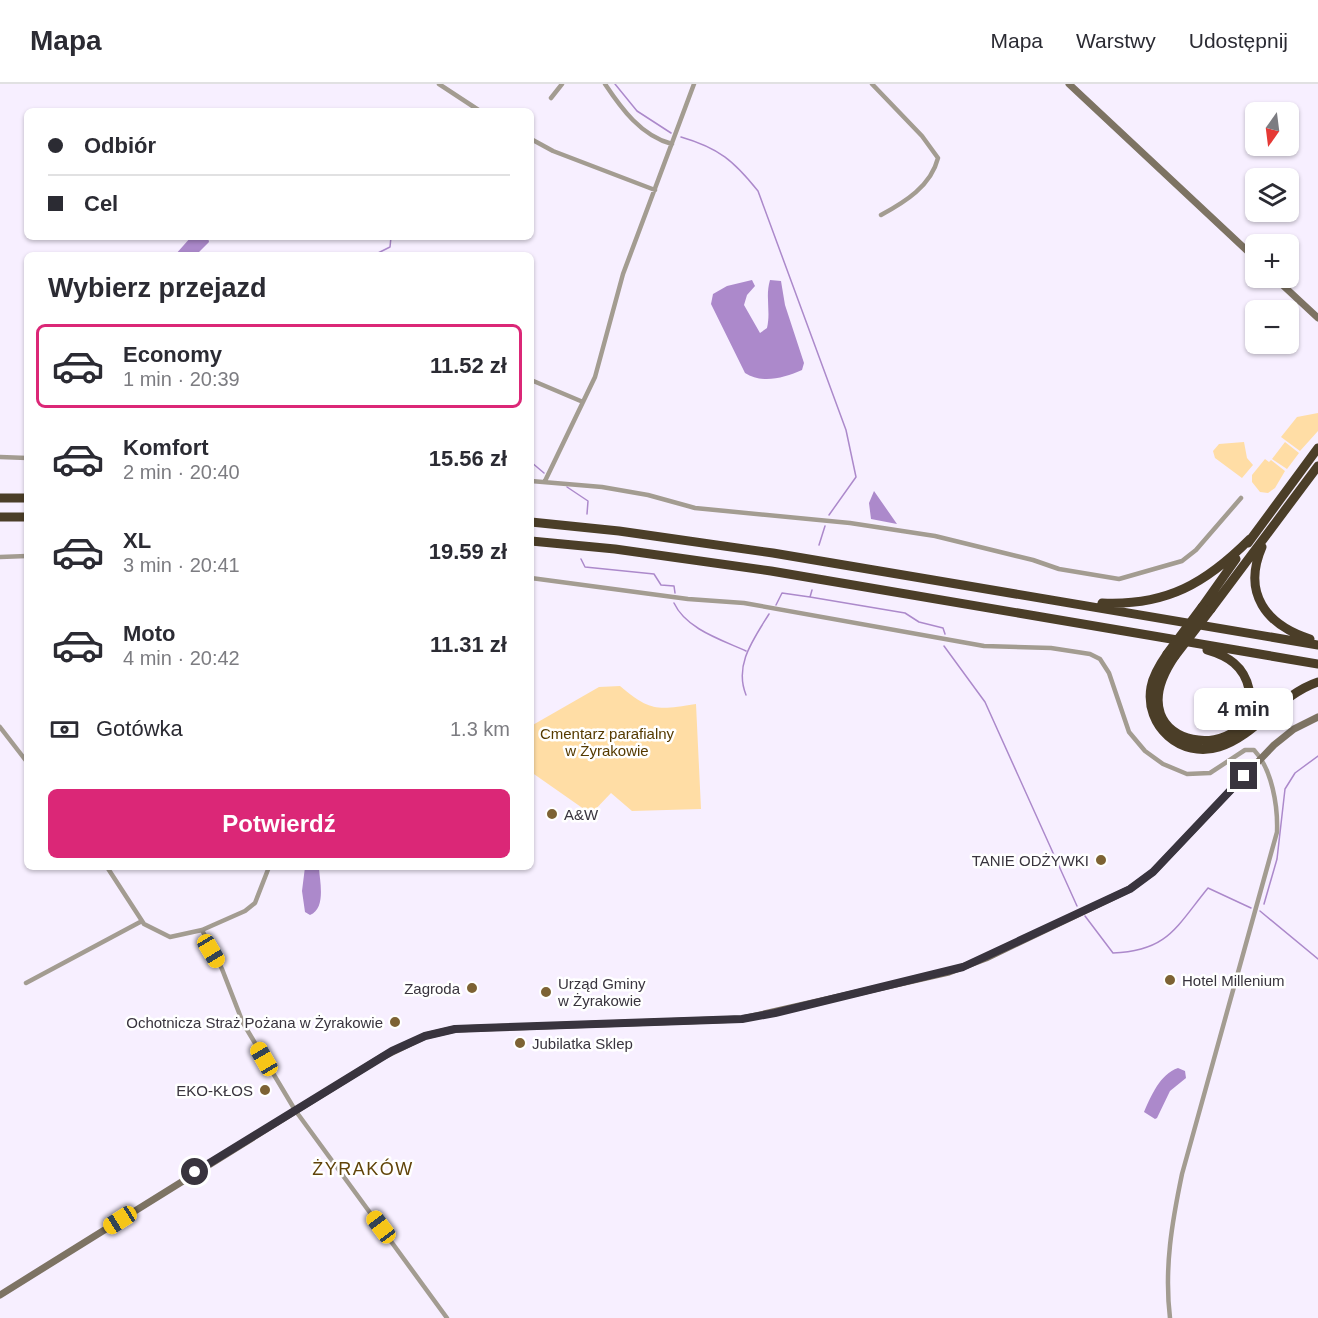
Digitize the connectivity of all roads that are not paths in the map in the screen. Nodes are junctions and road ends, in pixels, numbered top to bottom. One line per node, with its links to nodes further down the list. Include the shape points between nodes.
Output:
1 (439, 84): 8 (street)
2 (562, 84): 7 (street)
3 (604, 84): 10 (street, via 628,117)
4 (694, 84): 10 (street)
5 (872, 84): 12 (street, via 938,158 935,172 923,186)
6 (1069, 84): 13 (street)
7 (551, 98)
8 (475, 108)
9 (534, 141): 11 (street)
10 (672, 144): 11 (street)
11 (655, 190): 17 (street, via 623,274 603,354)
12 (881, 215)
13 (1245, 249)
14 (1286, 288): 15 (street)
15 (1318, 318)
16 (534, 381): 17 (street)
17 (583, 402): 23 (street)
18 (1318, 448): 31 (highway)
19 (0, 457): 20 (street)
20 (24, 458)
21 (1318, 466): 30 (highway)
22 (534, 481): 23 (street)
23 (545, 481): 26 (street, via 648,495 695,508 935,536 1059,569 1119,579 1172,565 1191,555)
24 (0, 498): 25 (highway)
25 (24, 498)
26 (1241, 498)
27 (0, 517): 28 (highway)
28 (24, 517)
29 (534, 522): 36 (highway, via 773,553)
30 (1274, 525): 37 (highway); 39 (highway, via 1256,562 1258,597 1267,614 1283,628)
31 (1251, 539): 36 (highway, via 1213,573 1166,596 1128,603); 37 (highway)
32 (534, 541): 38 (highway, via 760,570)
33 (24, 556): 34 (street)
34 (0, 557)
35 (534, 578): 46 (street, via 744,603 984,646 1051,648 1090,654 1100,659 1109,673 1129,732 1163,764 1187,774 1202,774 1216,771 1245,750 1254,750)
36 (1065, 602): 39 (highway)
37 (1206, 608): 40 (highway, bridge)
38 (1171, 639): 40 (highway, via 1218,653 1241,669 1249,700 1243,719 1233,732 1216,740 1195,741 1168,725 1158,695); 41 (highway)
39 (1318, 644)
40 (1171, 655): 42 (highway, via 1152,681 1153,713 1168,736 1191,748 1211,749 1229,743 1292,695)
41 (1318, 664)
42 (1318, 682)
43 (1318, 717): 46 (street, via 1288,734)
44 (0, 727): 45 (street)
45 (24, 758)
46 (1262, 758): 52 (street, via 1153,872 1130,889 963,967 742,1019 481,1028 433,1034 382,1056); 55 (street, via 1273,794 1277,831 1176,1202 1168,1258)
47 (109, 870): 49 (street)
48 (268, 870): 50 (street, via 255,903)
49 (142, 921): 50 (street, via 170,937); 51 (street)
50 (202, 930): 52 (street, via 243,1023)
51 (26, 983)
52 (295, 1110): 53 (street); 54 (street)
53 (0, 1295)
54 (447, 1318)
55 (1170, 1318)

